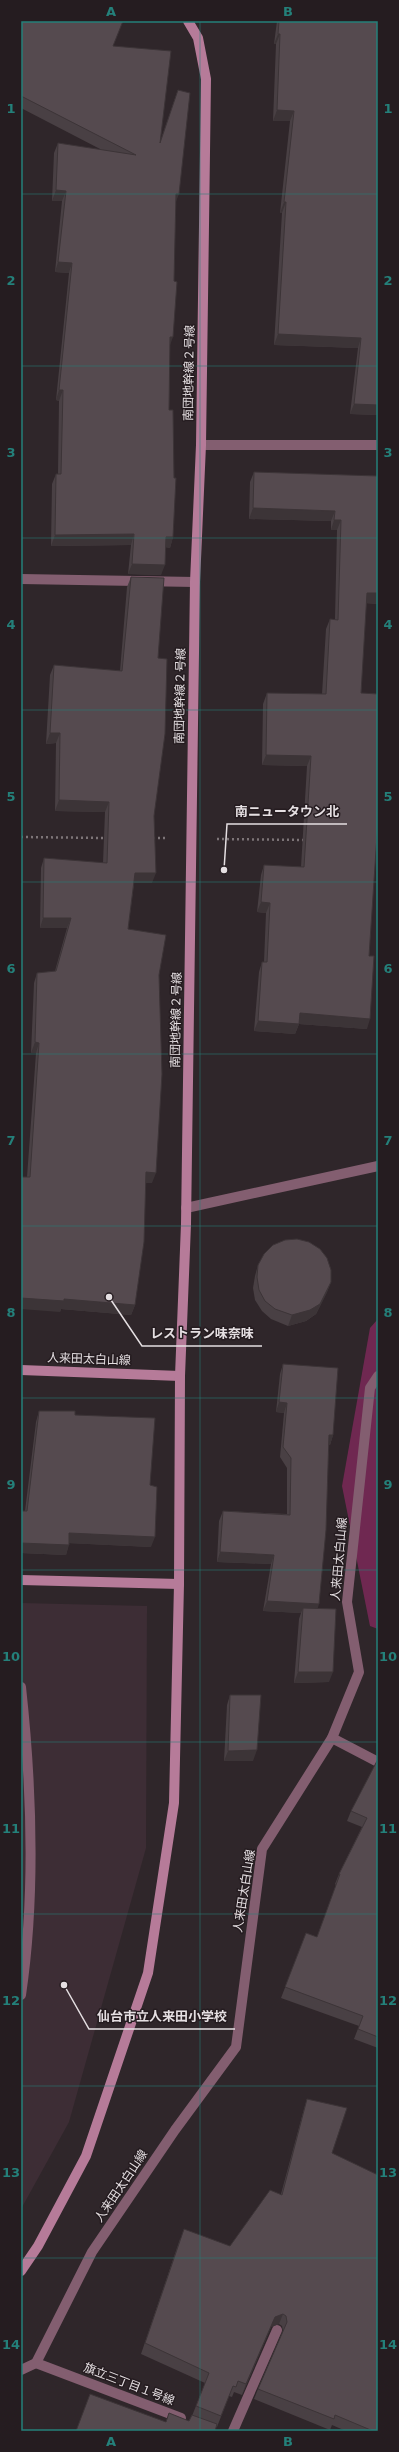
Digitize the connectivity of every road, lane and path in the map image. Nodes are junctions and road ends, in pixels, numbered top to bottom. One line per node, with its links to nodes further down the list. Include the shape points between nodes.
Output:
1 (188, 21): 2 (street, 南団地幹線２号線, via 198,38 206,79)
2 (201, 445): 3 (street); 5 (street, 南団地幹線２号線)
3 (378, 445)
4 (21, 579): 5 (street)
5 (195, 582): 9 (street, 南団地幹線２号線)
6 (21, 837): 7 (path)
7 (114, 838)
8 (145, 838): 9 (path)
9 (191, 838): 10 (path); 12 (street, 南団地幹線２号線)
10 (308, 840)
11 (378, 1166): 12 (street)
12 (186, 1208): 14 (street, 南団地幹線２号線)
13 (21, 1370): 14 (street, 人来田太白山線)
14 (180, 1376): 17 (street, 南団地幹線２号線)
15 (378, 1376): 19 (street, 人来田太白山線, via 370,1388 347,1602 359,1672)
16 (21, 1580): 17 (street)
17 (179, 1584): 22 (street, 南団地幹線２号線, via 174,1803 148,1973 86,2156 38,2246)
18 (21, 1687): 21 (street, via 29,1764 31,1898)
19 (332, 1738): 20 (street); 24 (street, 人来田太白山線, via 262,1849 236,2047 92,2252)
20 (378, 1762)
21 (21, 1996)
22 (21, 2271)
23 (277, 2330): 27 (street)
24 (36, 2363): 25 (street); 26 (street, 旗立三丁目１号線)
25 (21, 2370)
26 (190, 2422)
27 (233, 2431)

